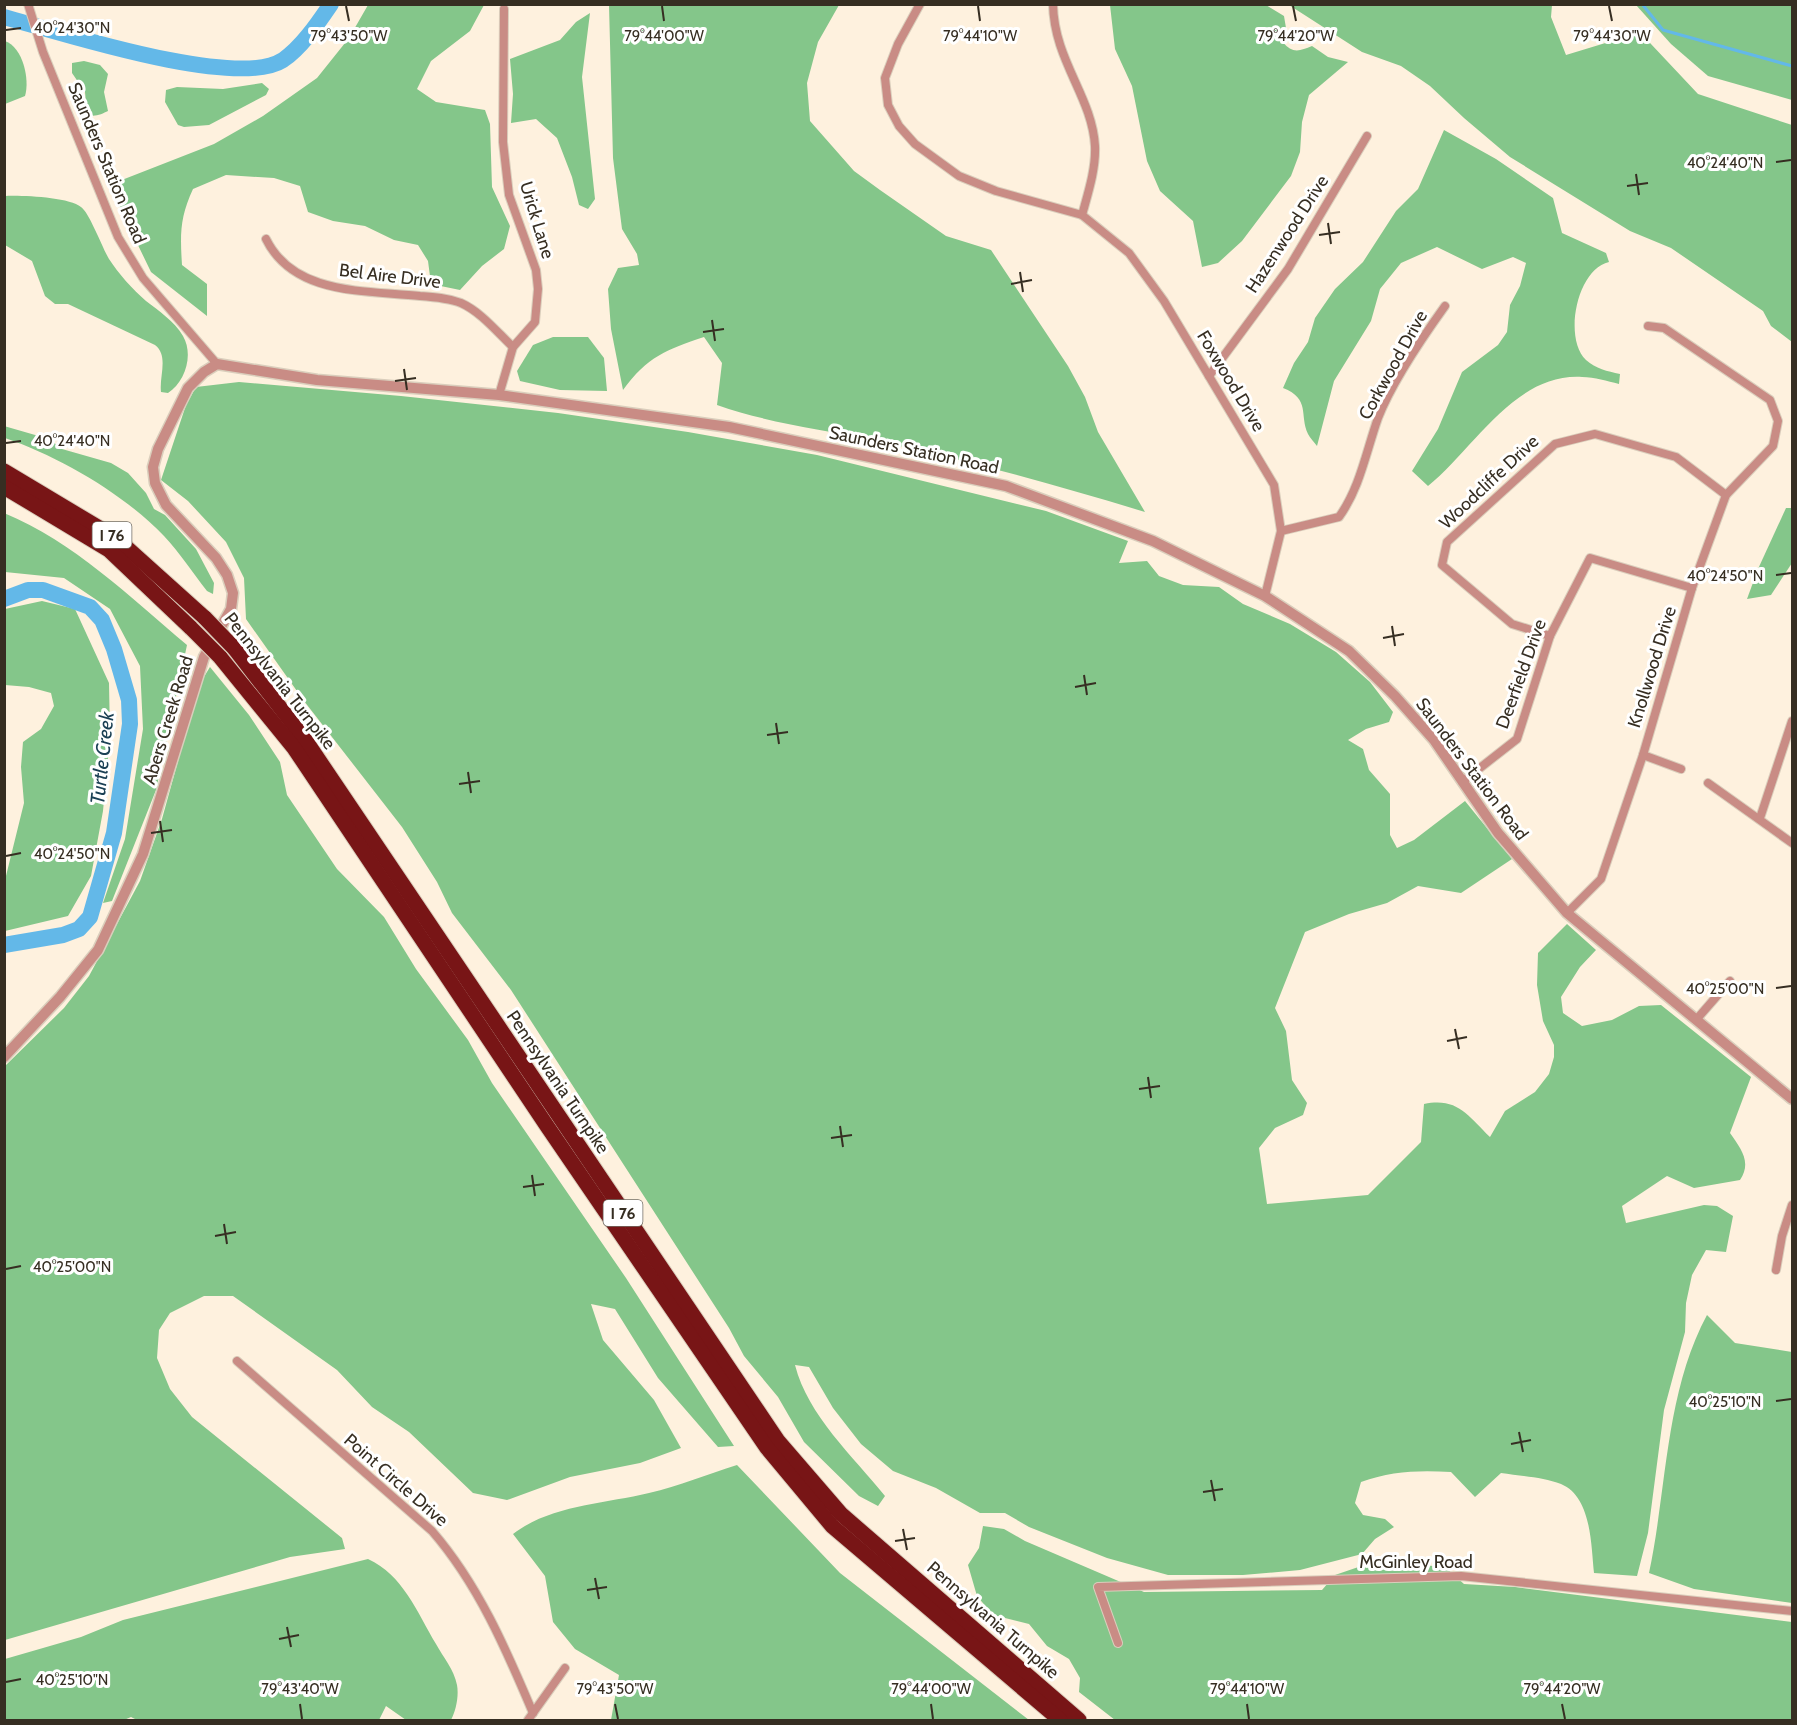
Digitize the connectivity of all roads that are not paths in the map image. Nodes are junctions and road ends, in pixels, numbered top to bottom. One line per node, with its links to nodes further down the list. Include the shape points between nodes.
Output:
1 (28, 4): 11 (street, Saunders Station Road, via 43,52 129,258)
2 (920, 4): 6 (street, Foxwood Drive, via 885,78 888,105 899,126 915,144 959,176 996,191)
3 (1053, 4): 6 (street, via 1058,44 1089,118 1095,147 1092,180)
4 (504, 9): 10 (street, Urick Lane, via 503,142 509,195 536,270 538,289 535,322)
5 (1367, 136): 12 (street, Hazenwood Drive, via 1288,269)
6 (1082, 215): 12 (street, Foxwood Drive, via 1129,253 1164,301)
7 (266, 239): 10 (street, Bel Aire Drive, via 274,256 297,275 323,285 461,303)
8 (1445, 306): 17 (street, Corkwood Drive, via 1421,340 1379,416 1353,499 1339,518)
9 (1648, 326): 16 (street, Knollwood Drive, via 1664,328 1770,400 1778,421 1773,446)
10 (513, 347): 13 (street, Urick Lane)
11 (217, 364): 13 (street, Saunders Station Road, via 317,380); 32 (street, Abers Creek Road, via 188,388 153,467 155,483 166,505 227,575 233,593 231,609 204,657 143,854 98,950 60,998)
12 (1209, 376): 17 (street, Foxwood Drive, via 1274,484)
13 (499, 395): 19 (street, Saunders Station Road, via 729,427 1006,486 1153,541)
14 (4, 471): 21 (highway, Pennsylvania Turnpike / I 76, bridge, via 116,538 205,618)
15 (4, 487): 21 (highway, Pennsylvania Turnpike / I 76, bridge, via 109,550 191,628)
16 (1726, 495): 18 (street, Knollwood Drive); 20 (street, Woodcliffe Drive, via 1676,457 1594,434 1555,444 1447,542 1442,565 1512,624)
17 (1281, 531): 19 (street, Foxwood Drive)
18 (1692, 588): 20 (street, Deerfield Drive, via 1590,558); 23 (street, Knollwood Drive)
19 (1265, 596): 25 (street, Saunders Station Road, via 1356,659 1434,740)
20 (1550, 636): 25 (street, Deerfield Drive, via 1517,739)
21 (227, 653): 41 (highway, Pennsylvania Turnpike / I 76, via 767,1448 832,1526); 42 (highway, Pennsylvania Turnpike / I 76, via 306,741 778,1441 842,1514)
22 (1792, 721): 27 (street)
23 (1642, 755): 24 (street); 29 (street, Knollwood Drive, via 1601,879)
24 (1681, 770)
25 (1462, 782): 29 (street, Saunders Station Road, via 1498,833)
26 (1708, 783): 27 (street)
27 (1760, 818): 28 (street)
28 (1792, 843)
29 (1567, 913): 31 (street, Saunders Station Road)
30 (1730, 981): 31 (street)
31 (1696, 1020): 33 (street, Saunders Station Road)
32 (4, 1057)
33 (1792, 1099)
34 (1792, 1205): 35 (street)
35 (1776, 1270)
36 (237, 1361): 40 (street, Point Circle Drive, via 432,1531 447,1549 504,1645)
37 (1792, 1611): 38 (street, McGinley Road, via 1461,1576 1098,1587)
38 (1118, 1643)
39 (566, 1668): 40 (street)
40 (531, 1717)
41 (1060, 1720)
42 (1079, 1720)

